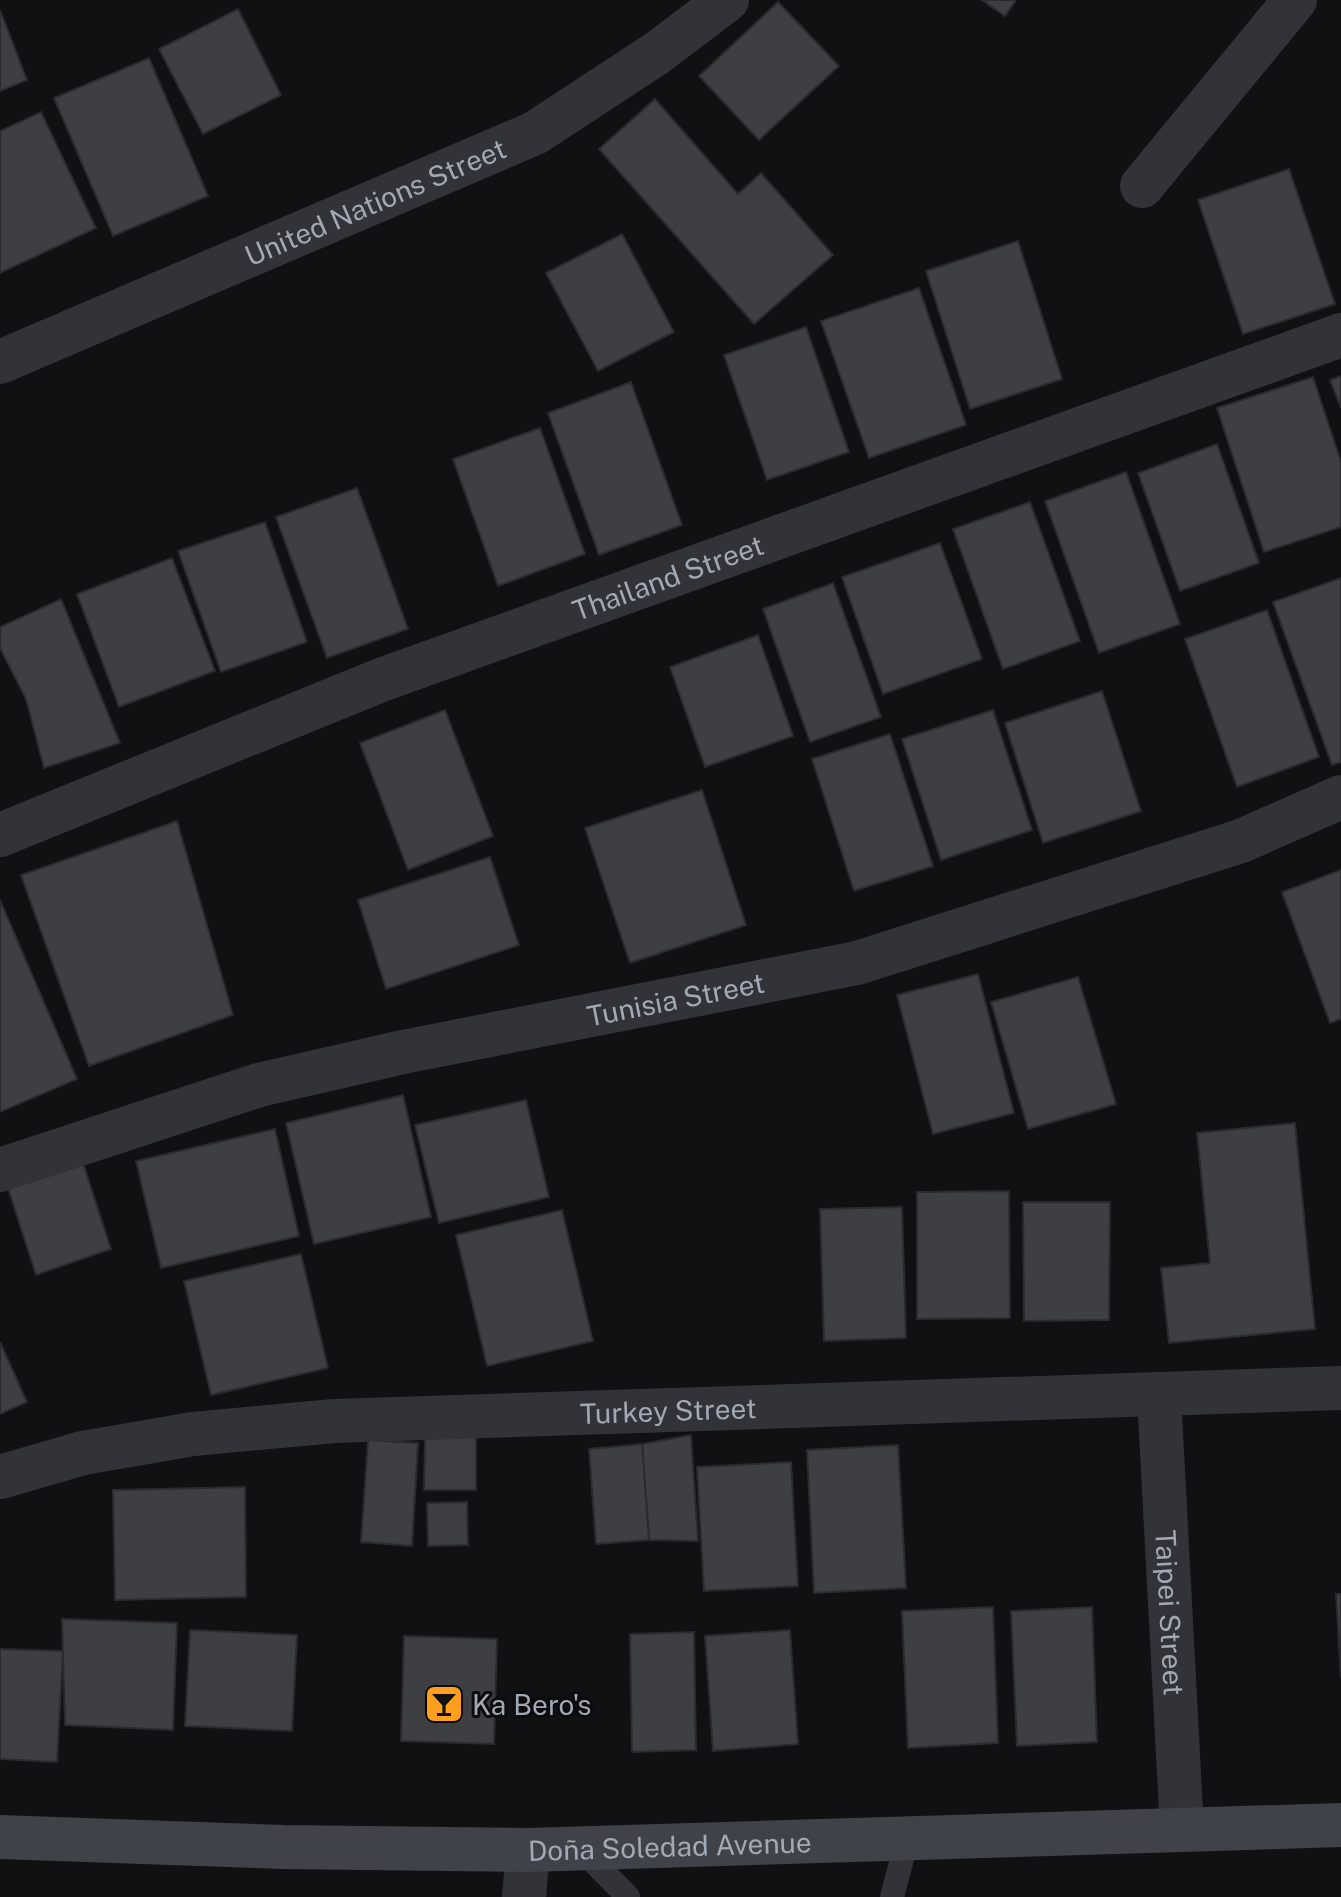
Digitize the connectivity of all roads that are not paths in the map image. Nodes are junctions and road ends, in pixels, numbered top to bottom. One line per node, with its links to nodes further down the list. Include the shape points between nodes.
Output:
1 (727, 0): 5 (street, United Nations Street, via 535,133)
2 (1295, 0): 3 (street)
3 (1142, 186)
4 (1341, 335): 7 (street, Thailand Street, via 381,680)
5 (0, 362)
6 (1341, 797): 8 (street, Tunisia Street, via 1241,841 857,963 259,1085)
7 (0, 835)
8 (0, 1170)
9 (1341, 1388): 10 (street, Turkey Street)
10 (1159, 1395): 11 (street, Turkey Street, via 334,1421 177,1437 83,1453); 13 (street, Taipei Street)
11 (0, 1477)
12 (1341, 1825): 13 (main road, Doña Soledad Avenue)
13 (1182, 1830): 15 (main road, Doña Soledad Avenue)
14 (0, 1837): 17 (main road, Doña Soledad Avenue)
15 (907, 1840): 16 (main road, Doña Soledad Avenue); 20 (lane)
16 (581, 1849): 17 (main road, Doña Soledad Avenue); 19 (lane)
17 (528, 1850): 18 (street)
18 (524, 1897)
19 (628, 1897)
20 (892, 1897)

